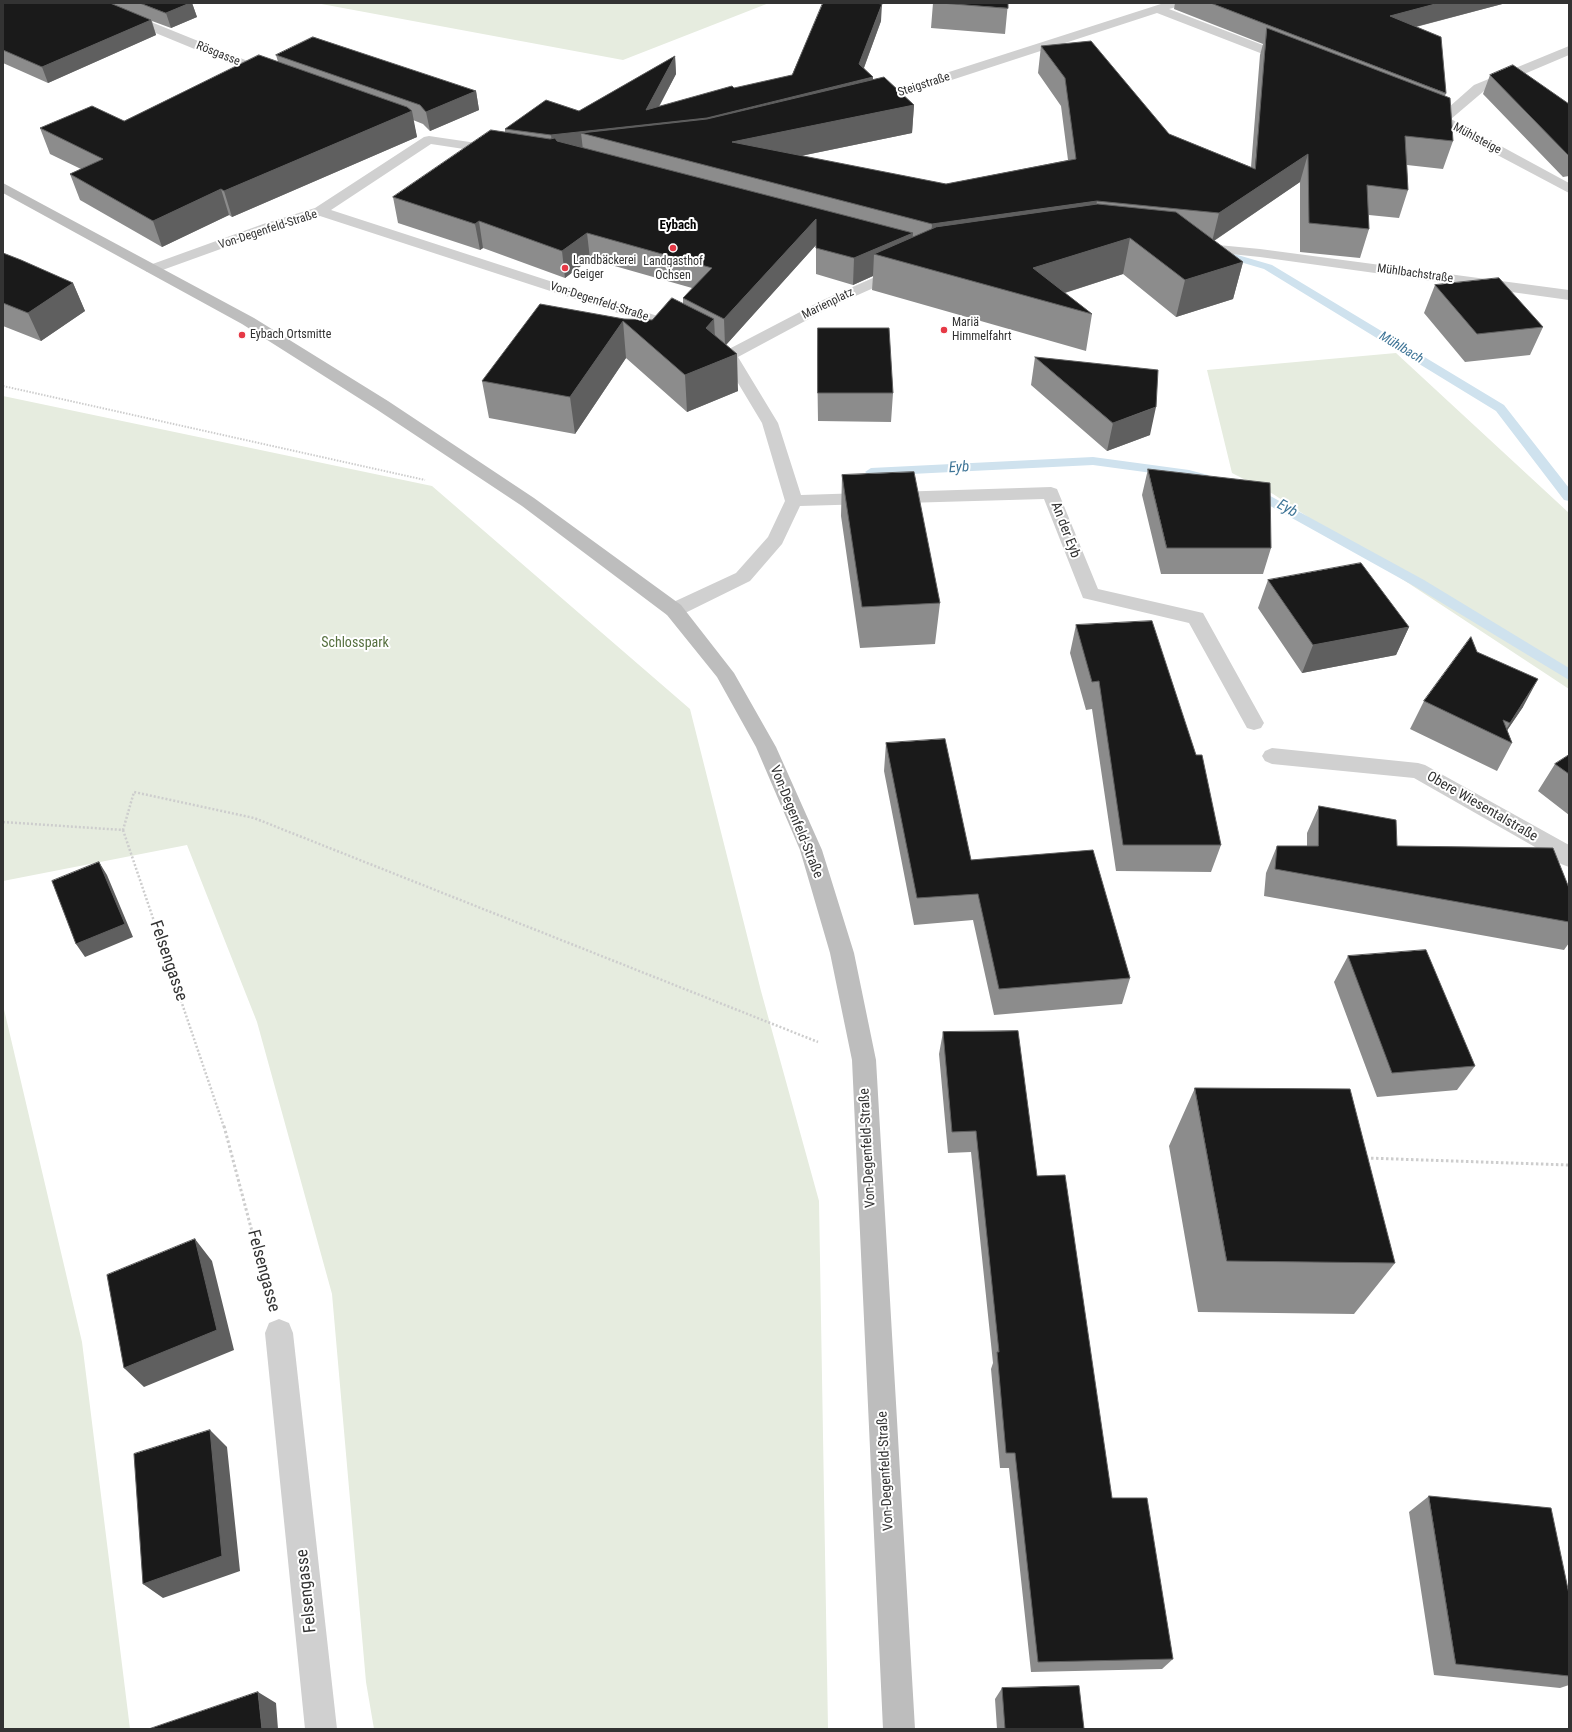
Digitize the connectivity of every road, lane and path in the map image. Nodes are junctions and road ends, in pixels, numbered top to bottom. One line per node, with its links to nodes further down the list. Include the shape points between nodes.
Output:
1 (94, 3): 6 (street, Rösgasse)
2 (1176, 3): 3 (street, Steigstraße)
3 (1158, 9): 5 (street); 7 (street, Steigstraße)
4 (1569, 50): 9 (street, via 1479,88)
5 (1304, 66)
6 (285, 81)
7 (858, 105)
8 (1413, 109): 9 (street, Mühlsteige)
9 (1442, 120): 14 (street, Mühlsteige)
10 (418, 128): 11 (street)
11 (429, 140): 12 (street); 15 (street)
12 (506, 152)
13 (3, 187): 18 (main road, Von-Degenfeld-Straße)
14 (1569, 189)
15 (320, 211): 18 (street, Von-Degenfeld-Straße, via 271,226); 20 (street, Von-Degenfeld-Straße, via 670,325)
16 (1184, 245): 19 (street, Mühlbachstraße)
17 (917, 264): 20 (street, Marienplatz, via 828,303)
18 (152, 270): 24 (main road, Von-Degenfeld-Straße, via 248,322 382,405 528,502)
19 (1569, 295)
20 (729, 355): 23 (street, via 770,423)
21 (3, 386): 22 (path)
22 (427, 480)
23 (794, 501): 24 (street, via 776,540 743,576); 25 (street, An der Eyb, via 1051,493 1090,594 1196,618)
24 (674, 610): 35 (main road, Von-Degenfeld-Straße, via 724,673 766,747 811,850 842,953 864,1060)
25 (1254, 723)
26 (1272, 756): 29 (street, Obere Wiesentalstraße, via 1418,771)
27 (3, 822): 28 (path)
28 (123, 830): 30 (path, via 134,792 254,818); 33 (path, Felsengasse, via 223,1124)
29 (1569, 858)
30 (807, 1038)
31 (1366, 1158): 32 (path)
32 (1569, 1165)
33 (279, 1333): 34 (street, Felsengasse)
34 (321, 1729)
35 (900, 1729)

